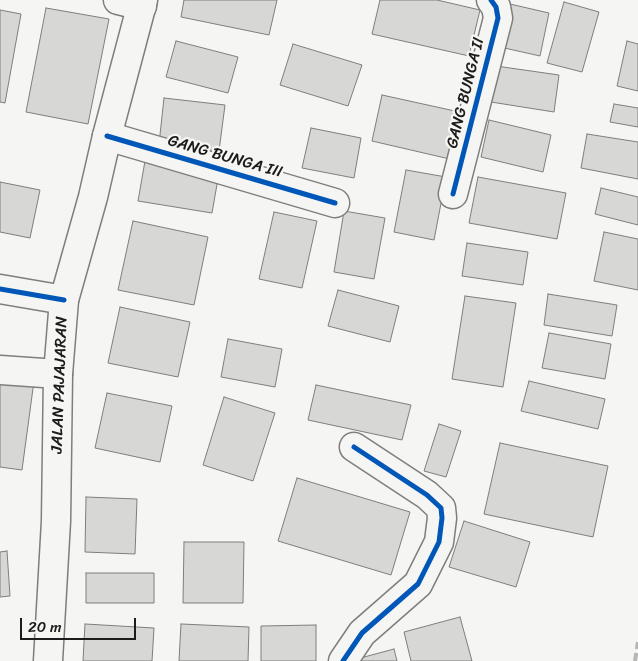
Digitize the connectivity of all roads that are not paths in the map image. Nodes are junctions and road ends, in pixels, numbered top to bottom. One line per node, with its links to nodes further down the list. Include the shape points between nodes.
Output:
1 (491, 0): 4 (street, GANG BUNGA II, via 498,18)
2 (134, 2): 3 (street, JALAN PAJAJARAN)
3 (107, 136): 5 (street, GANG BUNGA III); 7 (street, JALAN PAJAJARAN)
4 (453, 194)
5 (336, 203)
6 (0, 289): 7 (street)
7 (64, 300): 9 (street, JALAN PAJAJARAN)
8 (0, 370): 9 (street)
9 (58, 374): 11 (street, JALAN PAJAJARAN, via 56,522)
10 (354, 448): 12 (street, via 427,495 441,508 442,518 439,542 418,584 362,633)
11 (48, 661)
12 (343, 661)

